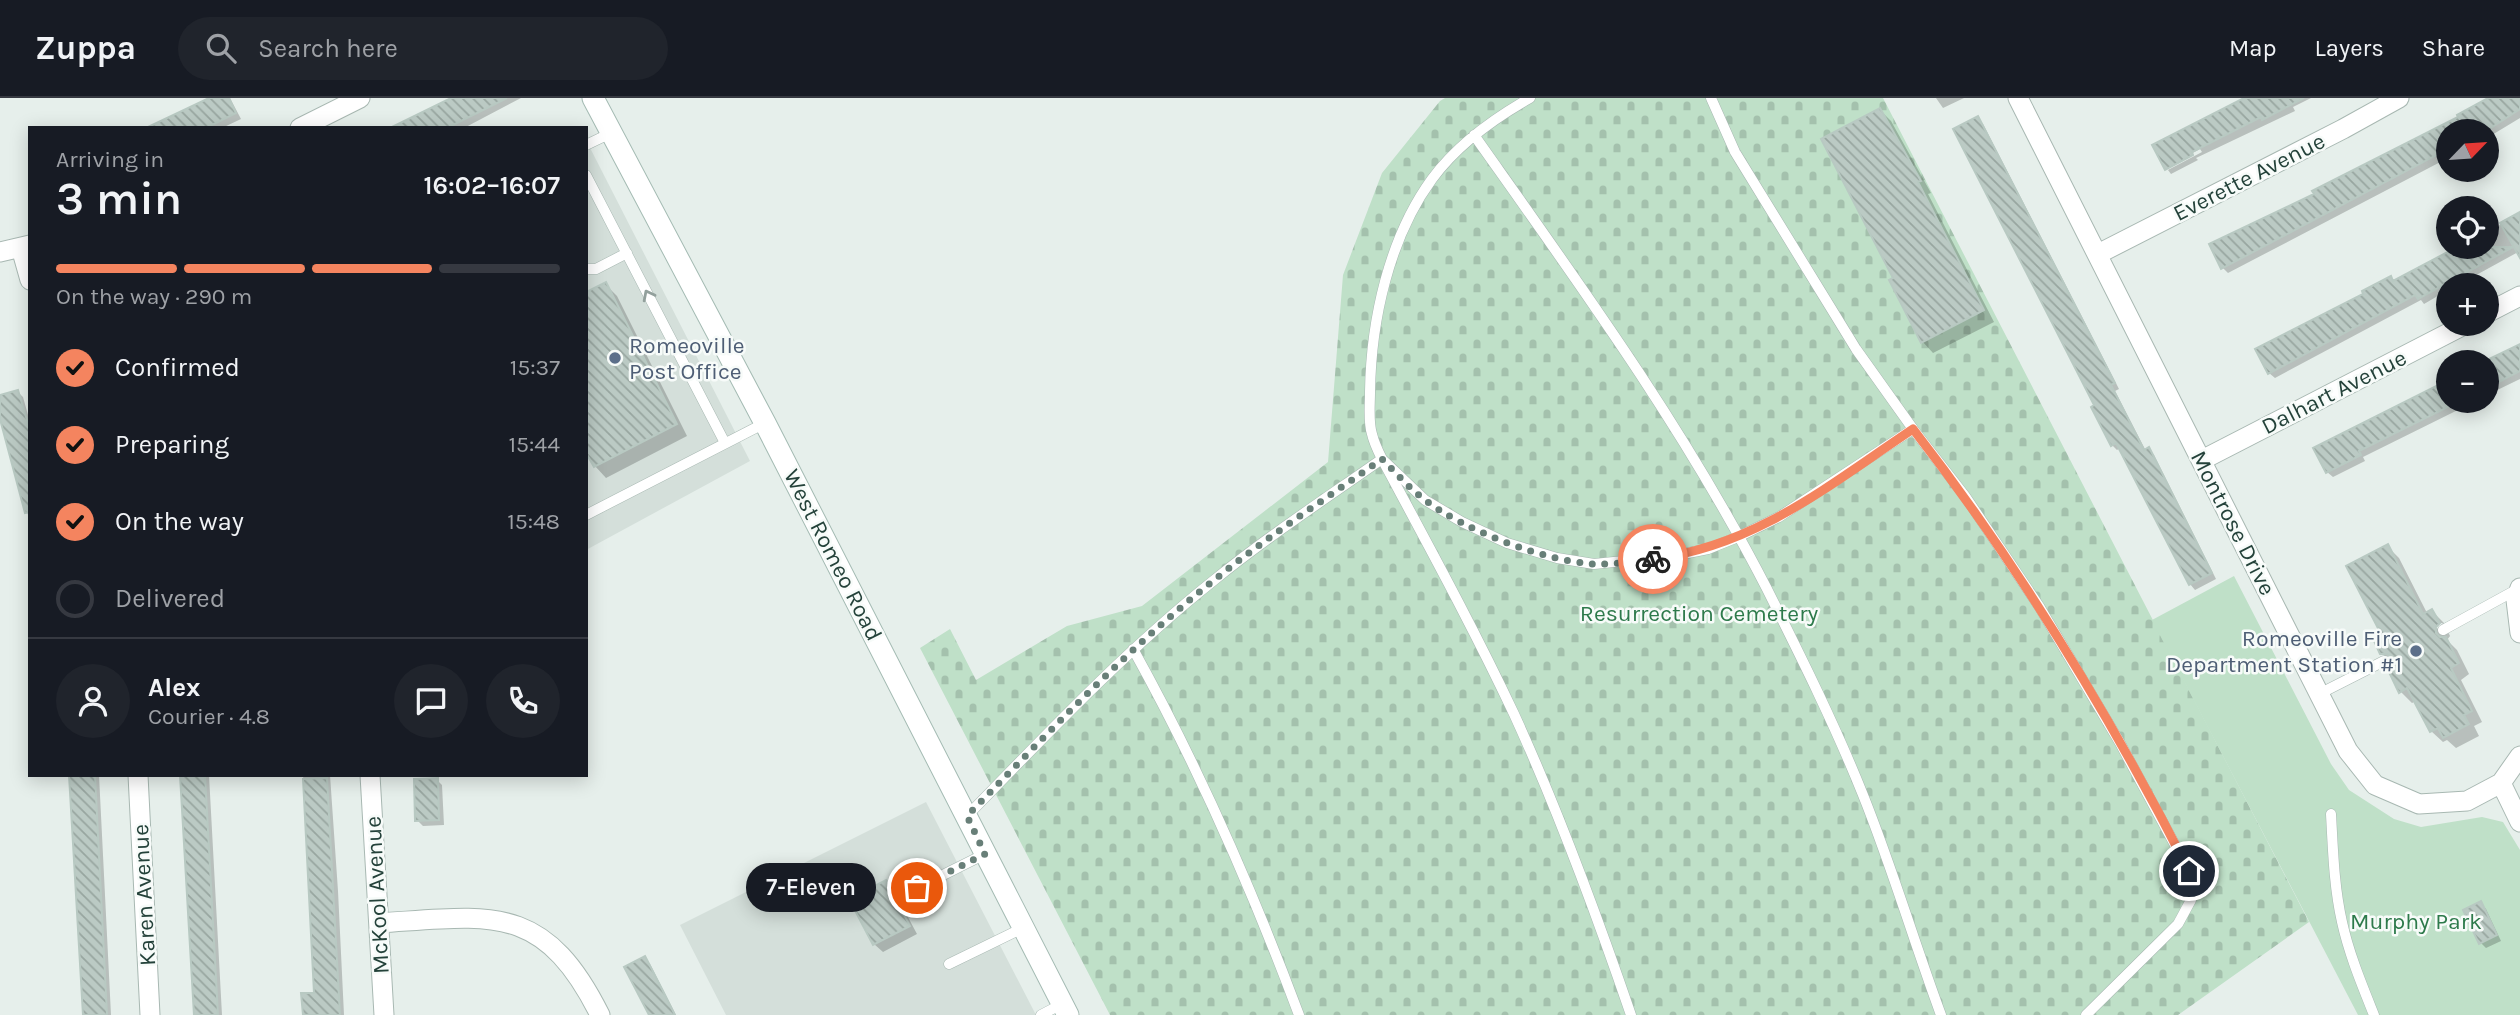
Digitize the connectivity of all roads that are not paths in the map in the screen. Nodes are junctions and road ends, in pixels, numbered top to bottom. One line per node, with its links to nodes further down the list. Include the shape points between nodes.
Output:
1 (360, 98): 7 (street)
2 (593, 98): 8 (main road, West Romeo Road)
3 (1530, 98): 9 (lane)
4 (1711, 98): 22 (lane, via 1735,152 1801,261)
5 (2018, 98): 15 (street, Montrose Drive)
6 (2399, 98): 15 (street, Everette Avenue)
7 (304, 126)
8 (611, 133): 10 (lane); 21 (main road, West Romeo Road)
9 (1474, 135): 24 (lane, via 1432,179 1415,206 1382,295 1370,369 1371,433); 27 (lane, via 1642,378)
10 (588, 144)
11 (588, 179): 14 (lane)
12 (25, 246): 13 (street); 16 (street)
13 (0, 252)
14 (626, 253): 17 (lane); 23 (lane, one-way to 14)
15 (2098, 254): 25 (street, Montrose Drive)
16 (28, 266)
17 (588, 269)
18 (2520, 296): 19 (street)
19 (2499, 307)
20 (2443, 336): 25 (street, Dalhart Avenue)
21 (765, 424): 23 (lane); 39 (main road, West Romeo Road)
22 (1913, 429): 27 (lane, via 1779,517); 54 (lane, via 1965,496 2039,606 2189,871 2191,900 2178,924)
23 (724, 443): 26 (lane)
24 (1382, 459): 27 (lane, via 1425,500 1462,522 1507,543 1557,558 1594,564 1634,561 1708,549); 31 (lane, via 1213,581); 52 (lane, via 1514,715 1585,883)
25 (2202, 460): 33 (street, Montrose Drive)
26 (588, 514)
27 (1738, 537): 53 (lane, via 1801,659 1863,796)
28 (2520, 588): 29 (lane); 30 (street, via 2516,600)
29 (2443, 630)
30 (2520, 633)
31 (1133, 649): 39 (lane); 51 (lane, via 1208,794)
32 (2384, 661): 33 (lane)
33 (2319, 694): 37 (street, Montrose Drive, via 2348,751 2375,785 2419,804 2467,801)
34 (2520, 755): 37 (street)
35 (138, 777): 47 (street, Karen Avenue)
36 (370, 777): 43 (street, McKool Avenue)
37 (2501, 783): 40 (street)
38 (2331, 814): 55 (lane, via 2342,923)
39 (967, 816): 41 (main road, West Romeo Road)
40 (2520, 821)
41 (985, 854): 42 (lane); 44 (main road, West Romeo Road)
42 (917, 888)
43 (379, 923): 48 (street, McKool Avenue); 49 (street, via 473,918 516,925 557,950)
44 (1023, 928): 45 (lane); 46 (main road, West Romeo Road)
45 (949, 964)
46 (1066, 1009): 50 (lane)
47 (150, 1015)
48 (384, 1015)
49 (600, 1015)
50 (1041, 1015)
51 (1299, 1015)
52 (1631, 1015)
53 (1941, 1015)
54 (2086, 1015)
55 (2374, 1015)

